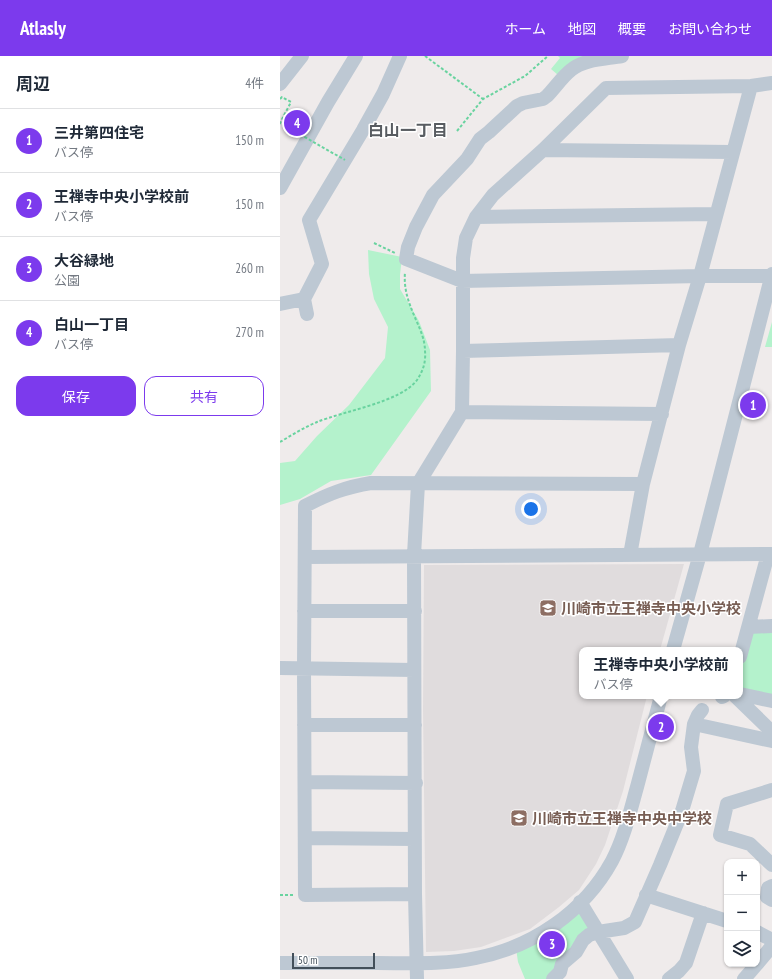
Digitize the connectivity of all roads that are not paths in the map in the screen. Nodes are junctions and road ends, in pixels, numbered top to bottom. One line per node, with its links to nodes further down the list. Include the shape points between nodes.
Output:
1 (302, 56): 6 (street)
2 (356, 56): 10 (street)
3 (400, 56): 16 (street, via 383,94 309,220 322,264)
4 (622, 56): 15 (street, via 576,67 543,99 517,106 480,139 467,159 433,195 416,227 406,259)
5 (772, 83): 7 (street)
6 (280, 84)
7 (751, 86): 8 (street, via 606,88); 9 (street)
8 (543, 150): 9 (street); 12 (street, via 493,195)
9 (732, 152): 11 (street)
10 (280, 188)
11 (716, 214): 12 (street); 14 (street)
12 (476, 217): 15 (street, via 466,238)
13 (772, 275): 14 (street); 26 (street)
14 (700, 276): 15 (street); 19 (street)
15 (462, 281): 20 (street)
16 (304, 299): 17 (street); 18 (street)
17 (280, 304)
18 (307, 314)
19 (679, 345): 20 (street); 22 (street)
20 (464, 351): 21 (street)
21 (462, 412): 22 (street); 23 (street)
22 (662, 414): 24 (street)
23 (418, 484): 24 (street); 28 (street); 29 (street, via 371,483 354,486 328,494 305,506)
24 (644, 484): 25 (street)
25 (630, 554): 26 (street); 28 (street)
26 (700, 554): 27 (street); 34 (street)
27 (770, 554): 33 (street)
28 (414, 555): 29 (street); 31 (street)
29 (305, 557): 30 (street)
30 (304, 611): 31 (street); 37 (street)
31 (415, 611): 38 (street)
32 (772, 626): 33 (street)
33 (748, 627): 35 (street)
34 (674, 647)
35 (743, 647)
36 (280, 668): 37 (street)
37 (304, 668): 38 (street); 45 (street)
38 (414, 670): 46 (street)
39 (743, 695): 42 (street)
40 (660, 699): 59 (street, via 623,837 598,882)
41 (731, 699): 47 (street, via 768,728)
42 (772, 701)
43 (702, 710): 44 (street)
44 (694, 724): 48 (street); 57 (street, via 690,747 694,771 682,811)
45 (304, 725): 46 (street); 49 (street)
46 (415, 725): 50 (street)
47 (772, 737)
48 (772, 741)
49 (305, 782): 50 (street); 52 (street)
50 (416, 783): 53 (street)
51 (772, 790): 54 (street, via 727,804 720,835 750,844)
52 (305, 838): 53 (street); 56 (street, via 305,895)
53 (415, 839): 56 (street)
54 (772, 865)
55 (772, 886): 58 (street, via 768,888 767,897)
56 (415, 894): 68 (street)
57 (646, 895): 60 (street); 62 (street, via 635,922 624,928)
58 (772, 900)
59 (580, 902): 62 (street); 68 (street, via 549,929 514,947 476,958)
60 (703, 913): 61 (street); 73 (street, via 686,963)
61 (724, 920)
62 (598, 932): 71 (street, via 583,940 576,952 562,964 560,972); 72 (street)
63 (760, 934): 64 (street)
64 (772, 940)
65 (772, 946): 66 (street)
66 (760, 960)
67 (280, 963): 68 (street)
68 (417, 964): 70 (street)
69 (754, 967): 74 (street)
70 (417, 979)
71 (553, 979)
72 (627, 979)
73 (669, 979)
74 (744, 979)

